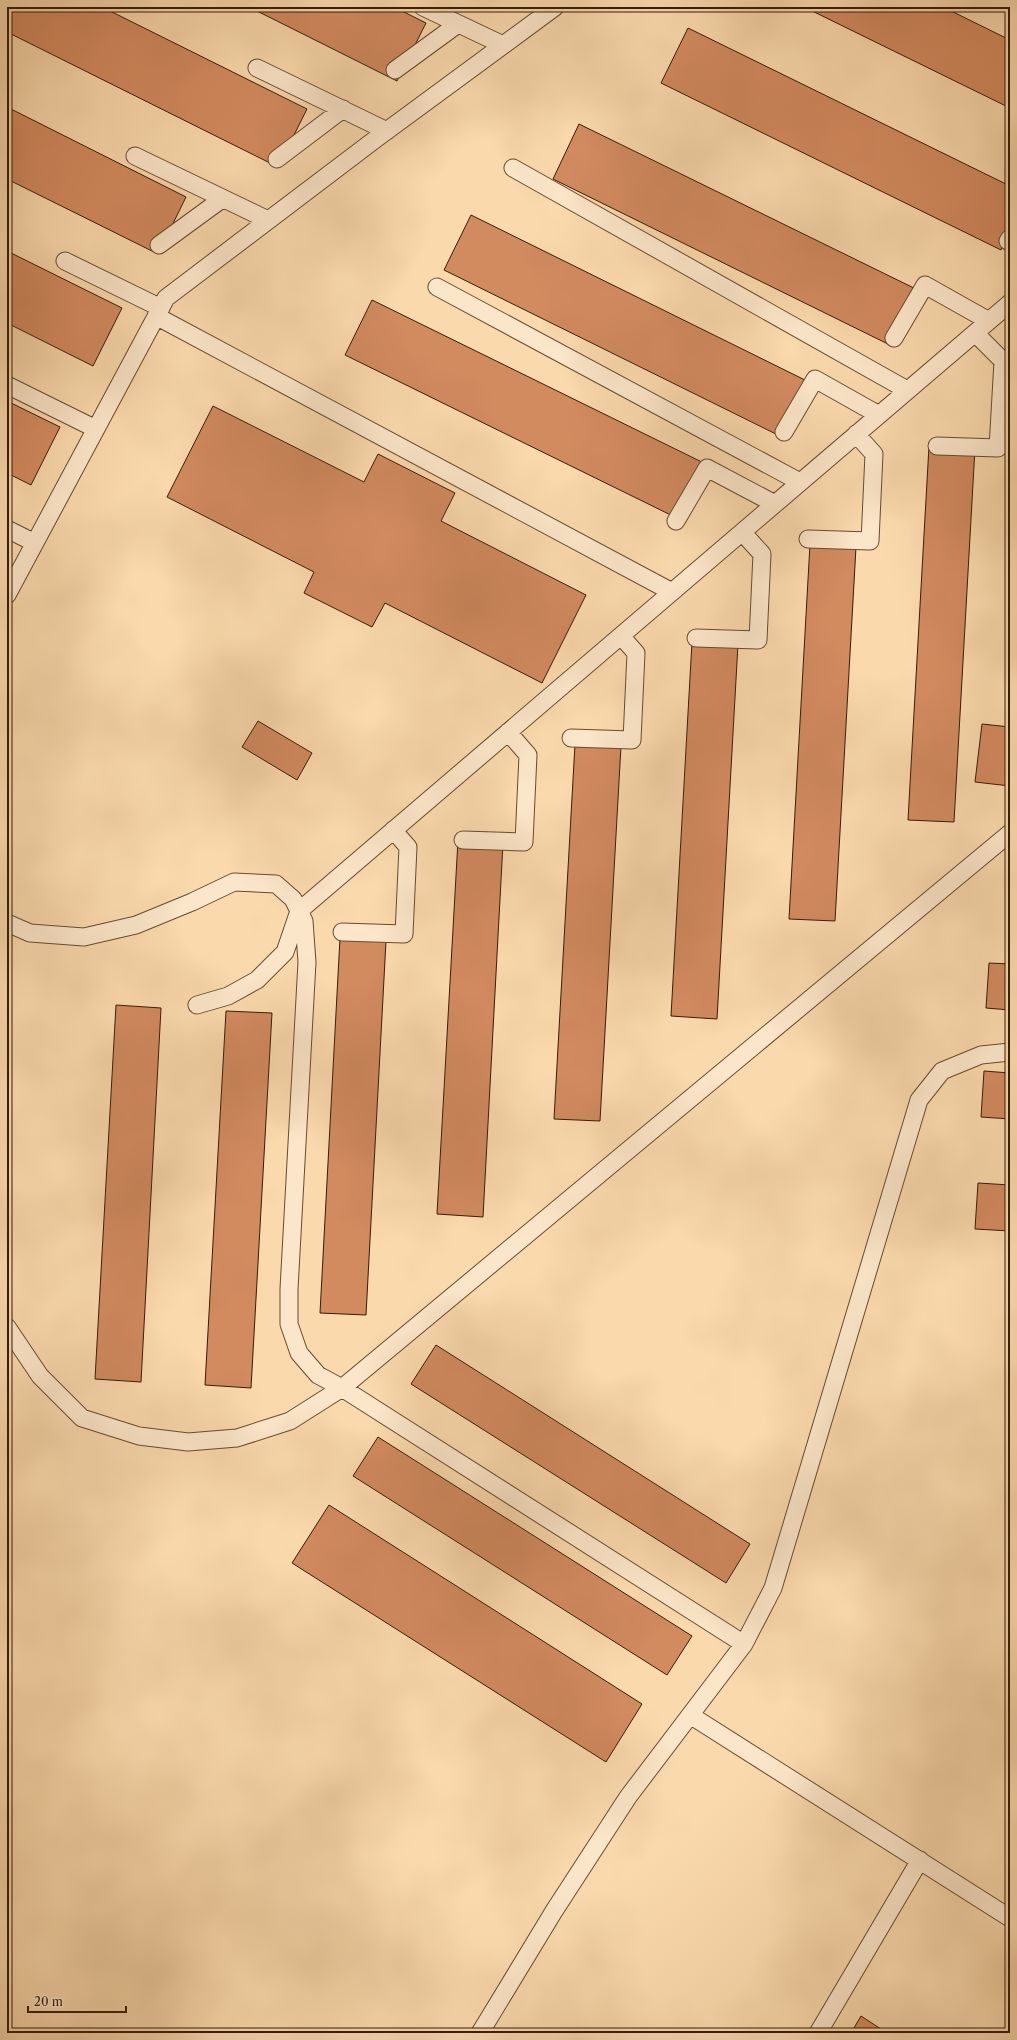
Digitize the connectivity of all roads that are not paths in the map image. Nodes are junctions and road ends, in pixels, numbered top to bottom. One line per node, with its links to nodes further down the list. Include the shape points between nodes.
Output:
1 (423, 7): 3 (lane)
2 (556, 7): 4 (lane)
3 (458, 24): 4 (lane); 6 (lane)
4 (503, 45): 8 (lane)
5 (257, 68): 7 (lane)
6 (395, 70)
7 (343, 109): 8 (lane); 10 (lane)
8 (387, 131): 13 (lane)
9 (135, 156): 12 (lane)
10 (277, 159)
11 (513, 168): 23 (lane)
12 (222, 199): 13 (lane); 14 (lane)
13 (268, 220): 18 (lane, via 166,298)
14 (159, 246)
15 (65, 261): 18 (lane)
16 (437, 287): 29 (lane)
17 (1010, 303): 19 (lane)
18 (159, 312): 25 (lane); 36 (lane)
19 (989, 321): 20 (lane); 21 (lane, via 924,285)
20 (974, 333): 23 (lane); 28 (lane, via 1003,361 998,448)
21 (894, 338)
22 (7, 385): 25 (lane)
23 (907, 390): 24 (lane)
24 (879, 415): 26 (lane, via 815,378); 27 (lane)
25 (96, 429): 35 (lane)
26 (784, 432)
27 (856, 434): 29 (lane); 34 (lane, via 874,454 870,541)
28 (937, 446)
29 (800, 482): 30 (lane)
30 (775, 504): 31 (lane, via 707,468); 33 (lane)
31 (676, 521)
32 (7, 530): 35 (lane)
33 (742, 532): 36 (lane); 39 (lane, via 762,554 758,640)
34 (808, 539)
35 (35, 543): 37 (lane)
36 (672, 592): 38 (lane)
37 (7, 595)
38 (621, 636): 40 (lane); 41 (lane, via 636,653 632,740)
39 (696, 638)
40 (508, 732): 42 (lane); 44 (lane, via 528,755 524,842)
41 (571, 738)
42 (393, 830): 45 (lane); 47 (lane, via 408,847 404,934)
43 (1010, 833): 51 (lane)
44 (462, 840)
45 (299, 911): 46 (lane, via 294,900 276,884 234,882 136,925 84,937 30,932); 48 (lane, via 285,952 257,980 228,996); 51 (lane, via 304,921 307,962 289,1324 299,1353 318,1375)
46 (7, 923)
47 (342, 932)
48 (197, 1005)
49 (1010, 1052): 52 (lane, via 981,1055 942,1071 919,1100 773,1588)
50 (7, 1327): 51 (lane, via 40,1376 82,1418 139,1436 188,1442 238,1438 290,1421)
51 (342, 1388): 52 (lane)
52 (744, 1644): 53 (lane)
53 (690, 1715): 54 (lane); 56 (lane, via 628,1797 554,1911)
54 (920, 1860): 55 (lane); 57 (lane)
55 (1010, 1918)
56 (480, 2033)
57 (818, 2033)

